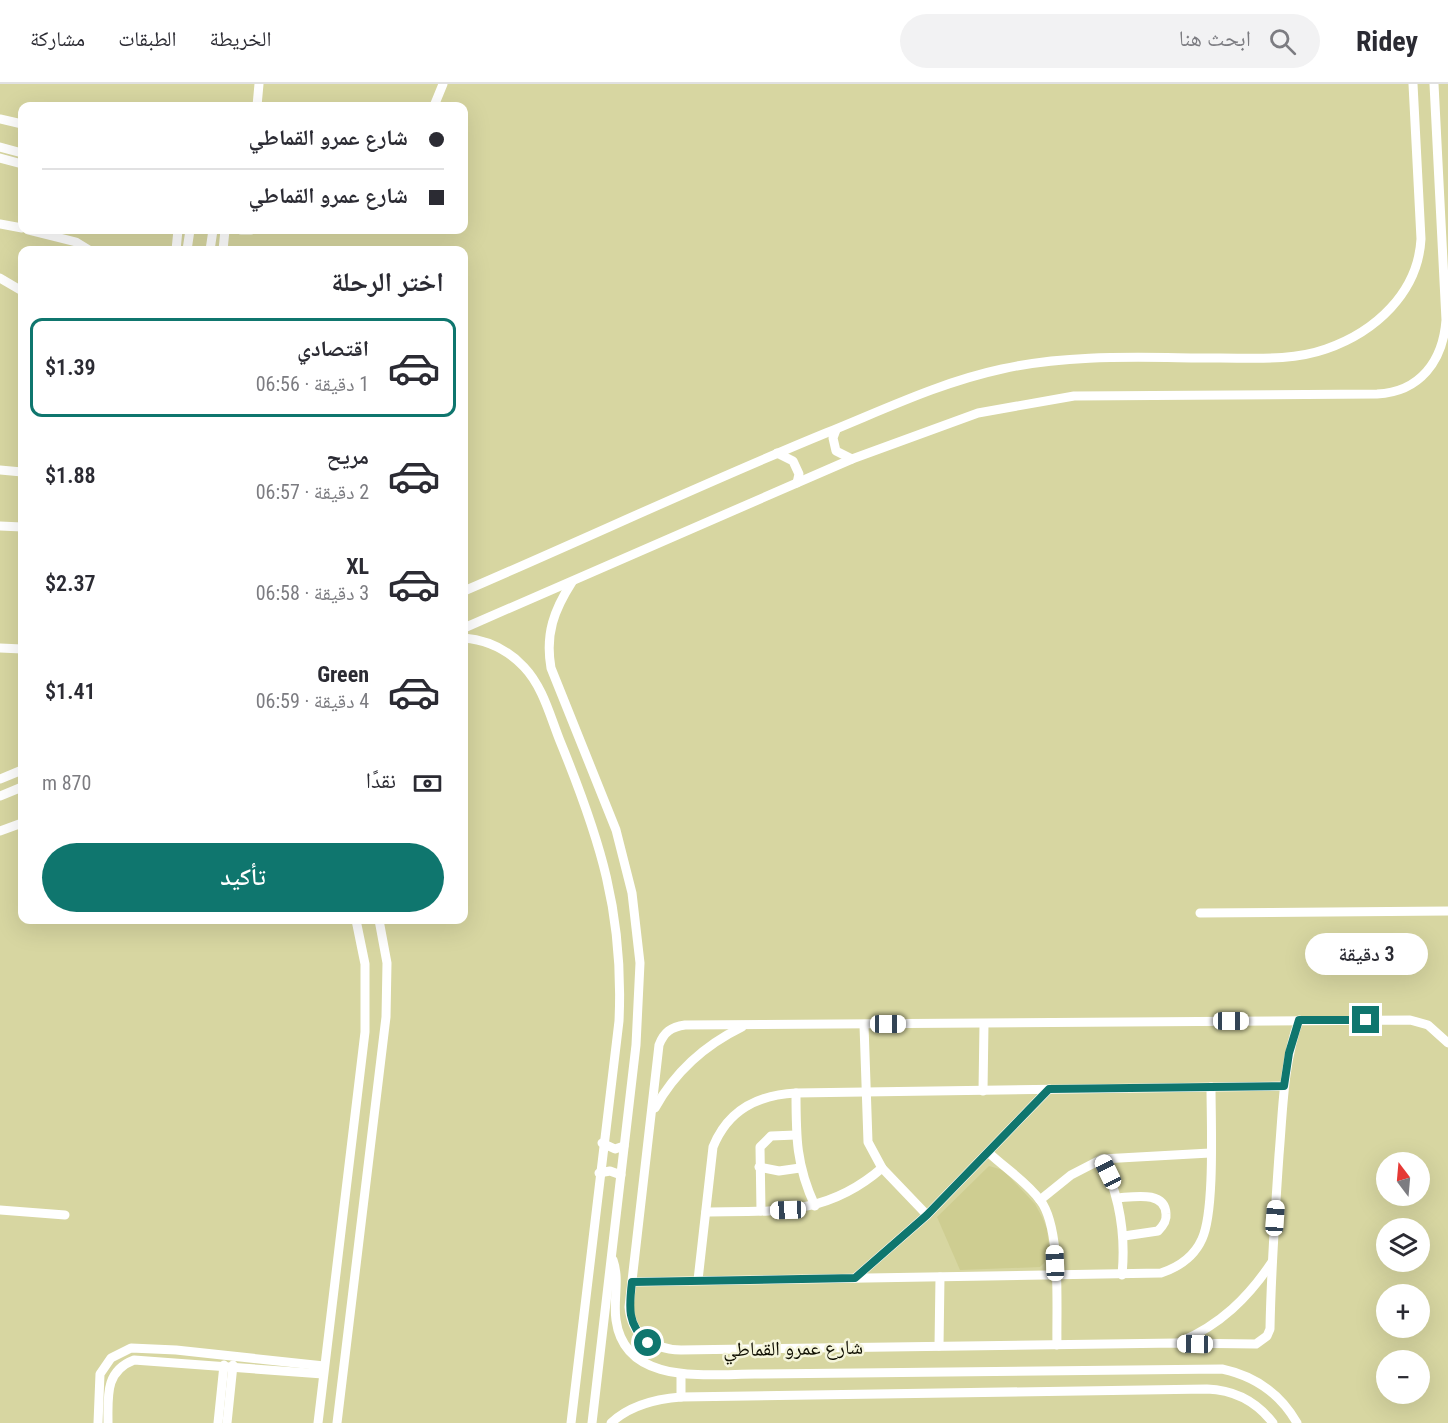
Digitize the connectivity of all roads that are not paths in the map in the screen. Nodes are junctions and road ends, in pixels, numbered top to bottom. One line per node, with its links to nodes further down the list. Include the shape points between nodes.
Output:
1 (259, 84): 5 (street)
2 (442, 84): 6 (street)
3 (1413, 84): 19 (street, via 1421,218 1419,261 1402,296 1355,335 1327,349 1296,357 1085,358 1028,363 946,385)
4 (1434, 84): 21 (street, via 1446,320 1439,353 1426,375 1414,385 1377,394 1139,394 1050,399 957,419)
5 (257, 102)
6 (435, 102)
7 (0, 119): 8 (street)
8 (18, 123)
9 (0, 147): 10 (street)
10 (18, 152)
11 (0, 158): 12 (street)
12 (18, 163)
13 (0, 224): 14 (street)
14 (18, 227)
15 (44, 234): 16 (street)
16 (82, 246)
17 (0, 278): 18 (street)
18 (18, 289)
19 (836, 429): 20 (street); 21 (street, via 834,447 839,454)
20 (777, 453): 24 (street, via 796,465); 28 (street)
21 (852, 459): 24 (street)
22 (0, 470): 23 (street)
23 (18, 472)
24 (797, 483): 27 (street)
25 (0, 526): 26 (street)
26 (18, 527)
27 (572, 582): 29 (street); 33 (street, via 556,609 548,638)
28 (468, 589)
29 (468, 626)
30 (468, 639): 34 (street, via 508,653)
31 (0, 648): 32 (street)
32 (18, 650)
33 (556, 682): 34 (street, via 544,681); 59 (street, via 610,811 636,914 639,1018)
34 (539, 689): 58 (street, via 593,824 615,913 619,1021)
35 (18, 772): 36 (street)
36 (0, 779)
37 (18, 788): 38 (street)
38 (0, 796)
39 (18, 824): 40 (street)
40 (0, 831)
41 (1448, 911): 42 (street)
42 (1200, 913)
43 (357, 924): 68 (street, via 367,1001)
44 (380, 924): 69 (street, via 388,982)
45 (1299, 1020): 47 (street, شارع عمرو القماطي); 49 (street, شارع عمرو القماطي, via 1415,1020 1428,1025); 50 (street, شارع عمرو القماطي)
46 (864, 1024): 47 (street, شارع عمرو القماطي); 48 (street, شارع عمرو القماطي); 53 (street)
47 (984, 1024): 54 (street)
48 (746, 1025): 56 (street, شارع عمرو القماطي, via 716,1041 689,1063); 56 (street, شارع عمرو القماطي, via 685,1025 668,1030 659,1045)
49 (1448, 1043)
50 (1284, 1086): 51 (street); 82 (street, شارع عمرو القماطي)
51 (1211, 1087): 52 (street); 61 (street)
52 (1049, 1089): 54 (street); 60 (street)
53 (865, 1091): 54 (street); 55 (street); 65 (street, via 866,1134)
54 (983, 1091)
55 (796, 1093): 57 (street); 76 (street, via 748,1104 726,1123 713,1148)
56 (653, 1113): 88 (street, شارع عمرو القماطي)
57 (796, 1135): 63 (street, via 766,1139 760,1147); 64 (street)
58 (602, 1143): 59 (street, via 615,1149); 66 (street)
59 (624, 1146): 67 (street)
60 (989, 1153): 71 (street); 79 (street)
61 (1210, 1153): 62 (street); 83 (street, via 1207,1222 1197,1247 1172,1269)
62 (1102, 1159): 70 (street); 71 (street, via 1071,1175)
63 (759, 1167): 64 (street, via 779,1171); 74 (street)
64 (800, 1168): 72 (street)
65 (882, 1168): 72 (street, via 851,1191); 79 (street)
66 (599, 1173): 67 (street); 103 (street)
67 (621, 1175): 81 (street)
68 (347, 1179): 69 (street, via 356,1185); 77 (street)
69 (367, 1182): 75 (street)
70 (1117, 1198): 80 (street); 80 (street, via 1153,1197 1166,1212 1165,1223 1158,1231)
71 (1040, 1200): 84 (street, via 1053,1237)
72 (815, 1206): 74 (street)
73 (0, 1210): 78 (street)
74 (761, 1211): 76 (street)
75 (363, 1212): 77 (street, via 355,1209); 102 (street)
76 (706, 1212): 87 (street)
77 (343, 1213): 94 (street)
78 (65, 1215)
79 (927, 1215): 86 (street)
80 (1124, 1236): 83 (street)
81 (612, 1256): 95 (street, via 617,1273 616,1319 626,1346 650,1366); 104 (street)
82 (1272, 1262): 89 (street, شارع عمرو القماطي, via 1234,1308 1207,1329); 89 (street, شارع عمرو القماطي, via 1270,1329 1262,1341 1249,1345)
83 (1122, 1275): 84 (street)
84 (1056, 1276): 85 (street); 90 (street)
85 (940, 1277): 86 (street); 91 (street)
86 (855, 1278): 87 (street)
87 (698, 1280): 88 (street)
88 (632, 1282): 91 (street, شارع عمرو القماطي, via 629,1307 634,1328 658,1347 681,1350)
89 (1176, 1343): 90 (street, شارع عمرو القماطي)
90 (1057, 1345): 91 (street, شارع عمرو القماطي)
91 (939, 1346)
92 (228, 1365): 93 (street); 98 (street, via 142,1358 126,1363 110,1384); 99 (street); 100 (street)
93 (283, 1366): 94 (street); 97 (street, via 176,1350 131,1348 106,1362 100,1374)
94 (324, 1370): 101 (street)
95 (681, 1374): 96 (street); 107 (street, via 1215,1368 1235,1371 1260,1382 1281,1400)
96 (681, 1397): 105 (street, via 645,1403); 106 (street, via 1215,1389 1249,1400)
97 (98, 1423)
98 (108, 1423)
99 (218, 1423)
100 (227, 1423)
101 (318, 1423)
102 (337, 1423)
103 (571, 1423)
104 (592, 1423)
105 (611, 1423)
106 (1273, 1423)
107 (1297, 1423)

